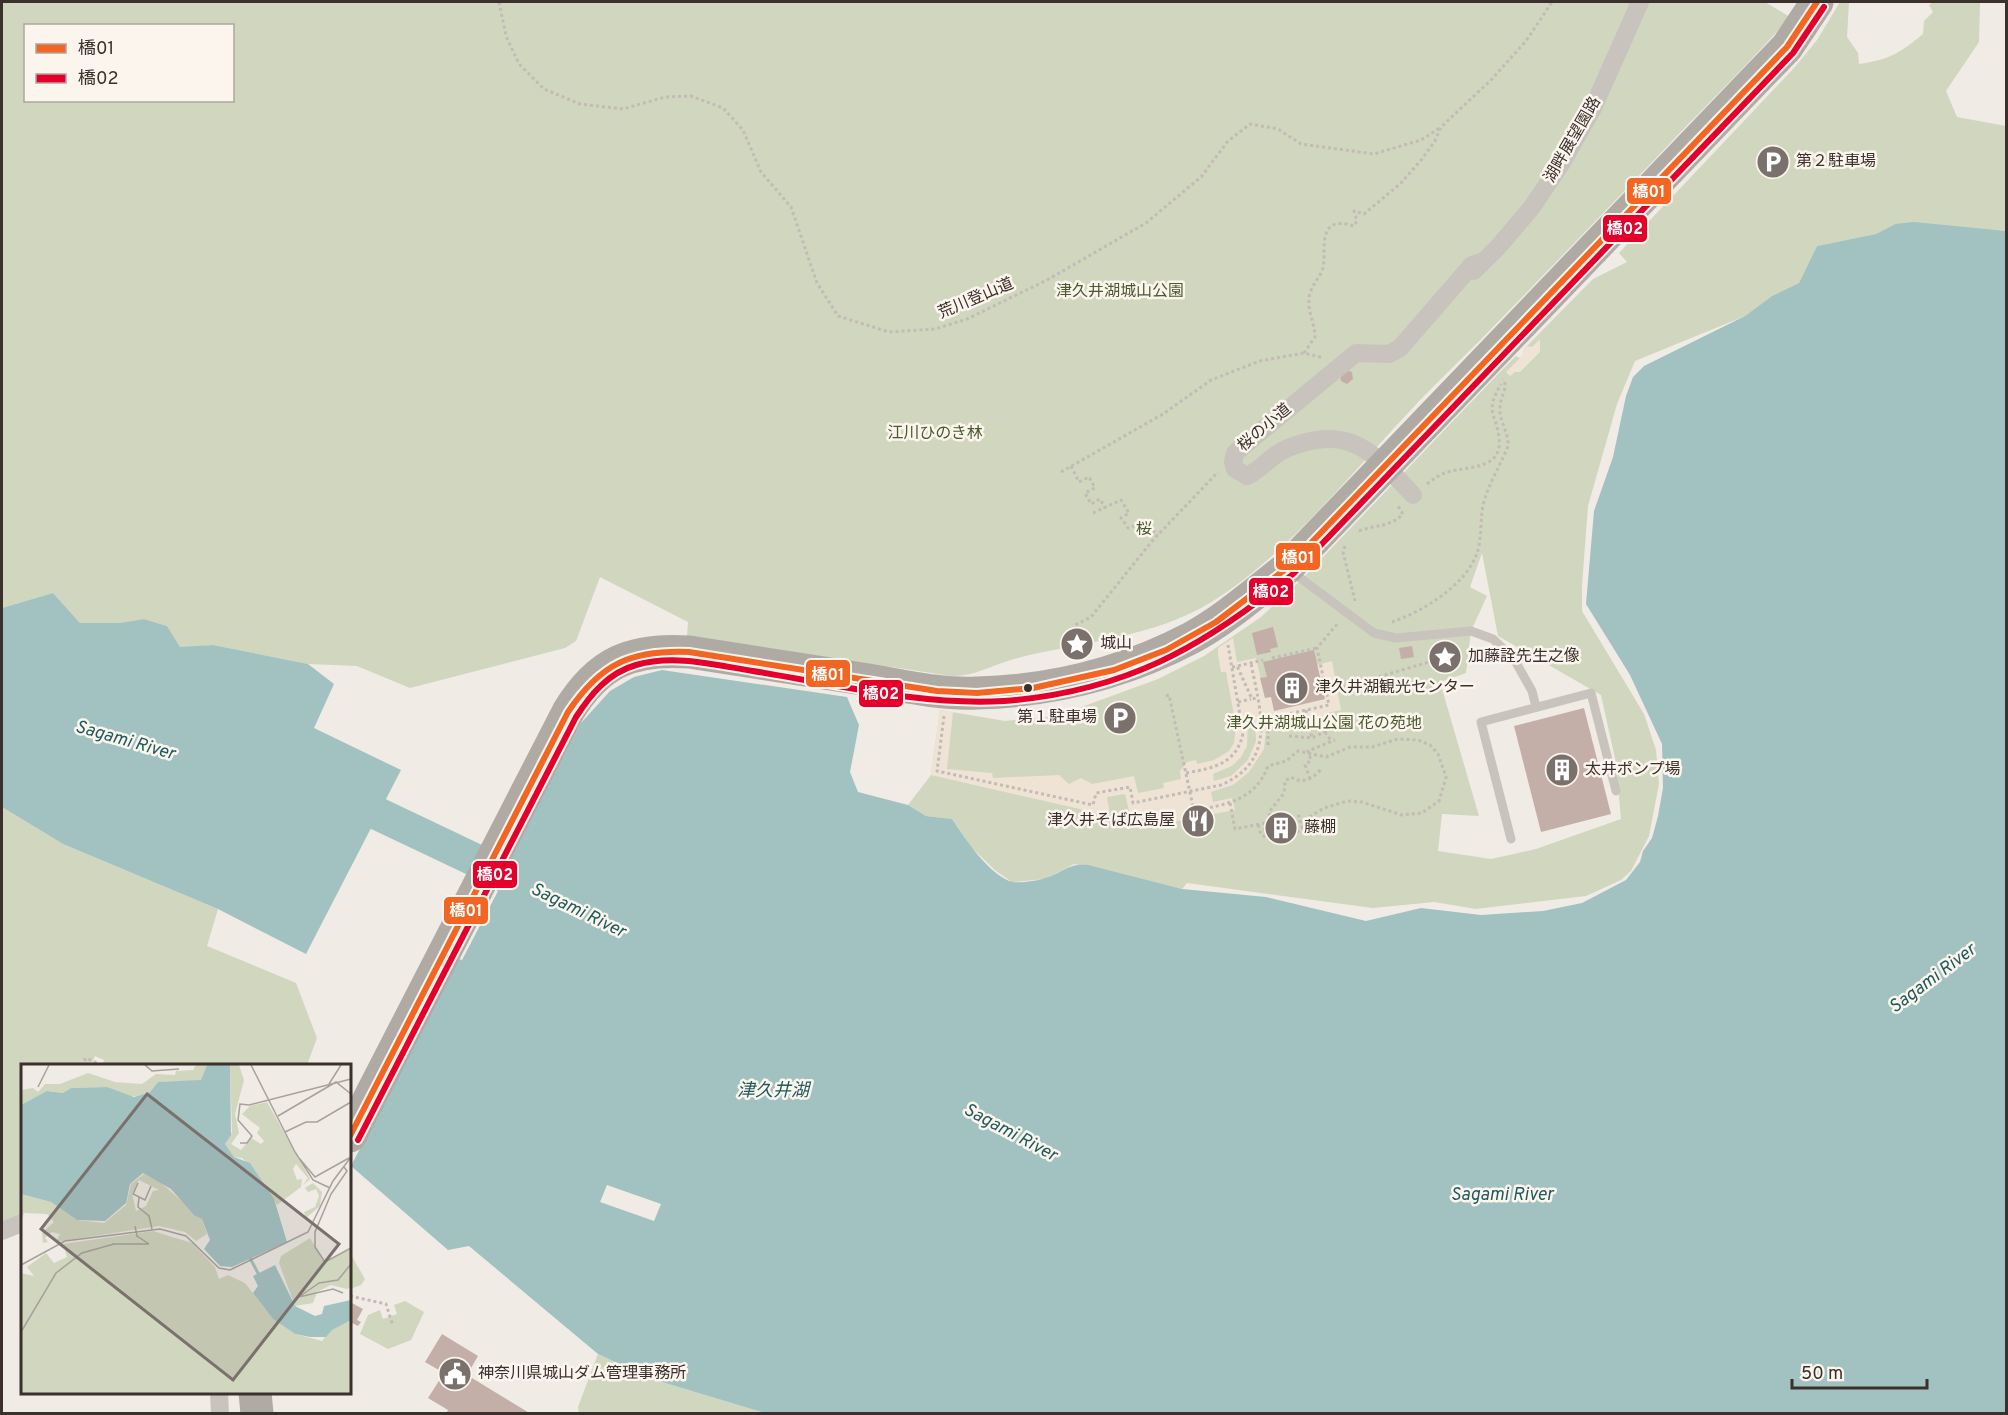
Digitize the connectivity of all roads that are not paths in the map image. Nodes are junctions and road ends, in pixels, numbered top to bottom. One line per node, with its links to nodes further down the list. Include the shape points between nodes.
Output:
1 (1817, 2): 5 (highway, via 1787,47)
2 (1639, 5): 3 (street, 湖畔展望園路, via 1592,110 1532,207 1499,246 1460,277 1408,340)
3 (1389, 354): 4 (street, 桜の小道, via 1356,352 1235,453 1233,462 1235,469 1247,476 1288,448 1334,438 1354,442 1369,451)
4 (1409, 491)
5 (1287, 568): 6 (lane, via 1374,633 1385,637 1471,631 1493,639 1514,659 1532,691); 9 (highway, via 1236,608 1150,658 1080,681 1033,689 943,691 658,650 622,660 597,675 578,696)
6 (1536, 707): 7 (lane, via 1591,693); 8 (lane, via 1481,722)
7 (1616, 791)
8 (1511, 838)
9 (351, 1134)
10 (21, 1223): 11 (street)
11 (2, 1231)
12 (219, 1394): 14 (street)
13 (255, 1394): 15 (highway)
14 (220, 1413)
15 (257, 1413)

